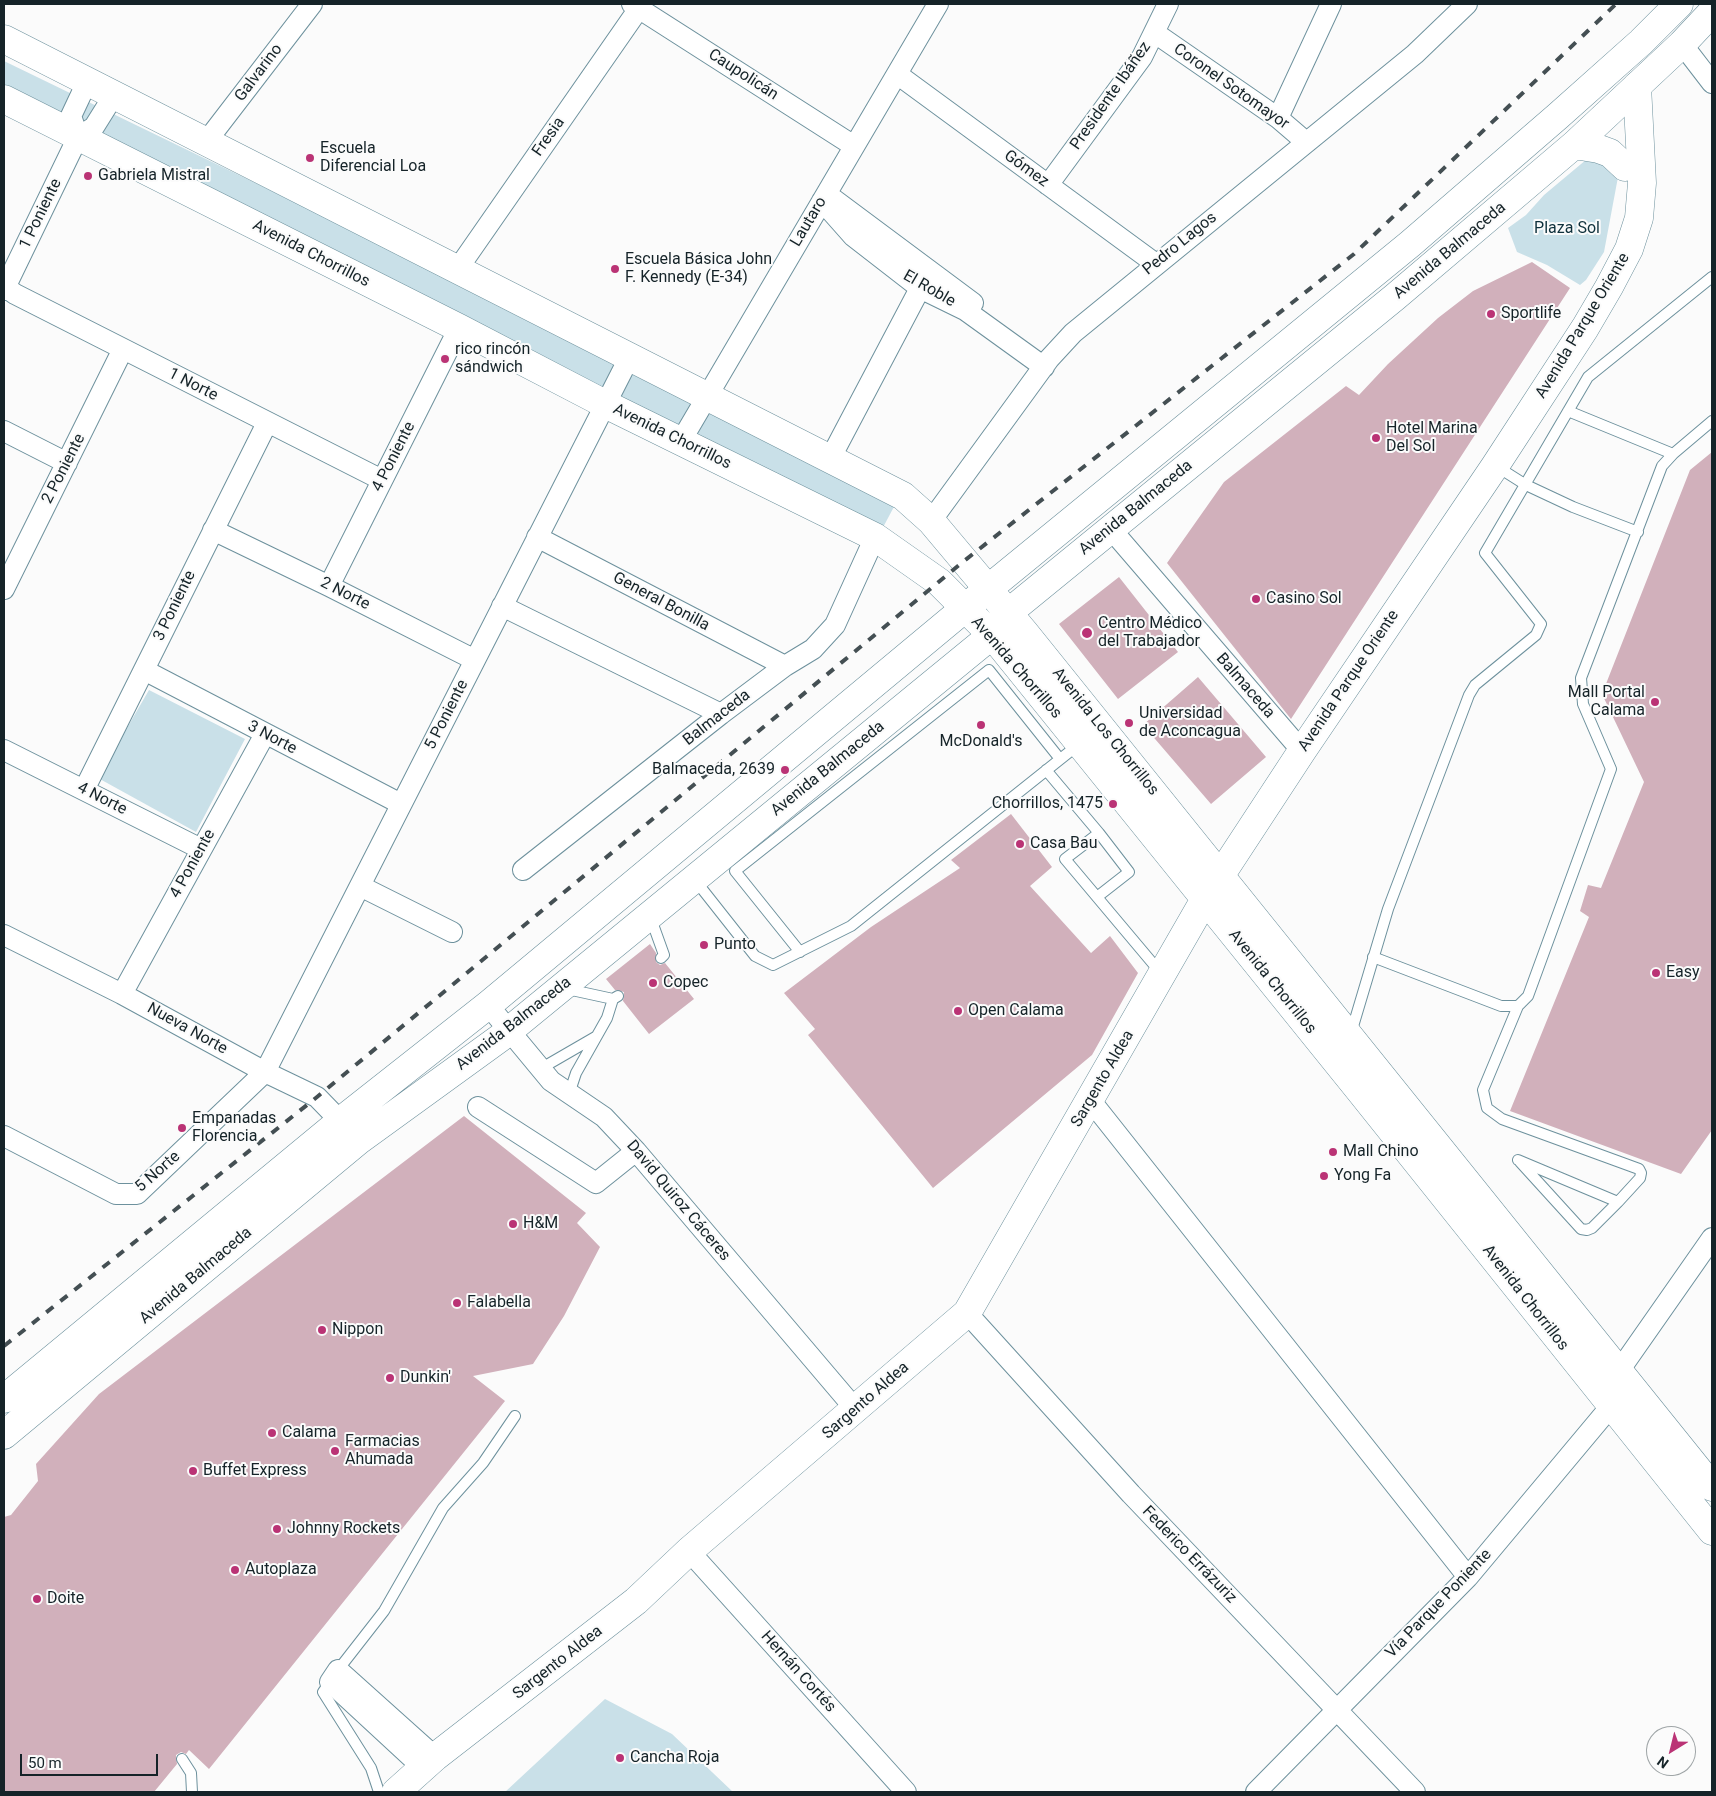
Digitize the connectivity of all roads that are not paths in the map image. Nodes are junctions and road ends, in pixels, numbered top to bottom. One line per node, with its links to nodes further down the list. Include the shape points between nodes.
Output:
1 (312, 4): 21 (street, Galvarino)
2 (938, 4): 13 (street, Lautaro)
3 (1168, 4): 9 (street, Presidente Ibáñez)
4 (1331, 4): 19 (street)
5 (1467, 4): 22 (street, Pedro Lagos, via 1415,54)
6 (1678, 4): 12 (main road)
7 (638, 5): 24 (street, Caupolicán); 29 (street, Fresia)
8 (1712, 12): 11 (main road)
9 (1155, 33): 19 (street, Coronel Sotomayor); 26 (street, Presidente Ibáñez, via 1142,57)
10 (4, 39): 14 (main road)
11 (1682, 44): 15 (street); 16 (main road)
12 (1613, 67): 16 (main road, Avenida Parque Oriente); 58 (main road, Avenida Balmaceda, via 1410,244)
13 (897, 74): 24 (street, Lautaro); 26 (street, Gómez)
14 (88, 82): 17 (main road); 20 (street, via 71,116)
15 (1712, 83)
16 (1628, 94): 23 (main road, Avenida Balmaceda); 25 (main road, Avenida Parque Oriente); 47 (main road, Avenida Parque Oriente, via 1642,183 1636,234 1586,328)
17 (114, 95): 20 (street, 1 Poniente, via 94,127); 21 (main road)
18 (4, 99): 20 (main road, Avenida Chorrillos)
19 (1278, 118): 22 (street, Coronel Sotomayor)
20 (78, 138): 32 (street, 1 Poniente); 33 (main road, Avenida Chorrillos)
21 (206, 142): 29 (main road)
22 (1306, 142): 28 (street, Pedro Lagos)
23 (1574, 145): 25 (main road, via 1610,153); 51 (main road, Avenida Balmaceda, via 1395,297)
24 (854, 146): 27 (street, Lautaro)
25 (1625, 168): 47 (main road, Avenida Parque Oriente, via 1621,216 1610,254 1592,295)
26 (1048, 185): 28 (street, Gómez)
27 (824, 197): 31 (street, El Roble, via 853,236); 37 (street, Lautaro)
28 (1156, 264): 36 (street, Pedro Lagos, via 1073,333)
29 (457, 270): 35 (main road)
30 (1712, 277): 39 (lane, via 1588,377)
31 (925, 280): 36 (street, El Roble); 45 (street)
32 (4, 288): 34 (street, 1 Norte)
33 (459, 328): 38 (main road, Avenida Chorrillos); 48 (street, 4 Poniente)
34 (123, 349): 41 (street, 1 Norte); 46 (street, 2 Poniente)
35 (629, 358): 37 (main road); 38 (street, 5 Poniente)
36 (1046, 363): 50 (street, Pedro Lagos)
37 (707, 398): 43 (street, Lautaro); 45 (main road)
38 (605, 404): 43 (main road, Avenida Chorrillos); 54 (street, 5 Poniente)
39 (1568, 411): 44 (lane); 49 (lane)
40 (1712, 421): 44 (lane)
41 (267, 422): 48 (street, 1 Norte); 52 (street, 3 Poniente)
42 (4, 431): 46 (street)
43 (681, 441): 55 (main road, Avenida Chorrillos)
44 (1673, 454): 53 (lane, via 1662,466)
45 (830, 459): 50 (main road, via 903,496)
46 (67, 463): 57 (street, 2 Poniente)
47 (1495, 466): 49 (lane); 70 (main road, Avenida Parque Oriente)
48 (382, 480): 56 (street, 4 Poniente)
49 (1526, 485): 53 (lane); 86 (lane, via 1485,553 1541,624 1536,635 1475,685 1469,695)
50 (931, 521): 58 (main road)
51 (1110, 528): 61 (main road, Avenida Balmaceda); 70 (street, Balmaceda)
52 (213, 530): 56 (street, 2 Norte); 65 (street, 3 Poniente)
53 (1638, 532): 92 (lane, via 1580,678 1583,704 1611,770 1528,996)
54 (537, 537): 59 (street, 5 Poniente); 64 (street, General Bonilla)
55 (875, 537): 60 (main road, Avenida Chorrillos, via 939,582); 64 (street, Balmaceda, via 835,624 813,649)
56 (329, 586): 63 (street, 2 Norte)
57 (4, 589)
58 (988, 589): 60 (main road, Avenida Balmaceda); 61 (main road, Avenida Los Chorrillos)
59 (502, 606): 63 (street, 5 Poniente); 66 (street)
60 (965, 609): 62 (main road, Avenida Chorrillos); 91 (main road, Avenida Balmaceda)
61 (1008, 613): 62 (main road, Avenida Balmaceda); 77 (main road, Avenida Los Chorrillos)
62 (992, 635): 69 (main road, Avenida Chorrillos); 78 (main road, Avenida Balmaceda)
63 (475, 660): 73 (street, 5 Poniente)
64 (785, 666): 66 (street, Balmaceda)
65 (144, 670): 67 (street, 3 Norte); 72 (street, 3 Poniente)
66 (721, 714): 76 (street, Balmaceda)
67 (265, 734): 73 (street, 3 Norte); 75 (street, 4 Poniente)
68 (4, 750): 72 (street, 4 Norte)
69 (1070, 751): 71 (lane); 81 (main road, Avenida Chorrillos); 85 (lane, via 988,670 735,871)
70 (1302, 751): 77 (main road, Avenida Parque Oriente)
71 (1046, 770): 74 (lane); 85 (lane, via 851,926)
72 (84, 790): 75 (street, 4 Norte)
73 (401, 804): 79 (street, 5 Poniente)
74 (1099, 833): 80 (lane, via 1129,872); 80 (lane, via 1065,858)
75 (201, 849): 90 (street, 4 Poniente)
76 (523, 870)
77 (1220, 876): 81 (main road, Avenida Parque Oriente); 95 (main road, Avenida Chorrillos)
78 (694, 879): 82 (main road, Avenida Balmaceda); 85 (lane, via 755,956 773,965)
79 (360, 886): 83 (street); 97 (street, 5 Poniente)
80 (1098, 897): 88 (lane)
81 (1205, 899): 88 (main road, Sargento Aldea); 105 (main road, Avenida Chorrillos)
82 (650, 915): 87 (lane, via 664,955); 89 (main road, Avenida Balmaceda)
83 (452, 932)
84 (4, 935): 90 (street, Nueva Norte)
85 (800, 952)
86 (1373, 957): 92 (lane, via 1501,1006); 95 (lane)
87 (661, 958)
88 (1163, 975): 99 (main road, Sargento Aldea)
89 (562, 987): 93 (main road, Avenida Balmaceda); 94 (lane, via 616,997)
90 (122, 994): 97 (street, Nueva Norte)
91 (488, 1005): 93 (street, David Quiroz Cáceres); 101 (main road, Avenida Balmaceda)
92 (1518, 1006): 106 (lane, via 1483,1090 1487,1108 1502,1119 1639,1169 1642,1173 1640,1178)
93 (510, 1030): 96 (street, David Quiroz Cáceres); 103 (main road, Avenida Balmaceda)
94 (598, 1036): 96 (lane); 98 (lane, via 576,1073)
95 (1350, 1038): 105 (main road, Avenida Chorrillos)
96 (540, 1069): 98 (street, David Quiroz Cáceres)
97 (265, 1072): 101 (street, Nueva Norte, via 317,1098); 102 (street, 5 Norte, via 137,1194 116,1194)
98 (569, 1094): 104 (street, David Quiroz Cáceres, via 604,1117)
99 (1091, 1101): 108 (main road, Sargento Aldea); 118 (street)
100 (478, 1107): 104 (street, via 596,1183)
101 (342, 1120): 103 (street, Nueva Norte); 110 (main road, Avenida Balmaceda)
102 (4, 1136)
103 (358, 1141): 114 (main road, Avenida Balmaceda)
104 (636, 1151): 112 (street, David Quiroz Cáceres)
105 (1428, 1154): 109 (main road, Avenida Chorrillos); 111 (main road, Avenida Chorrillos)
106 (1618, 1202): 106 (lane, via 1592,1228 1581,1229 1518,1160)
107 (1712, 1238): 109 (street)
108 (967, 1314): 112 (main road, Sargento Aldea); 120 (street, Federico Errázuriz, via 1131,1494)
109 (1619, 1371): 115 (main road, Avenida Chorrillos)
110 (4, 1399)
111 (1611, 1406): 116 (main road, Avenida Chorrillos); 118 (street, Vía Parque Poniente)
112 (856, 1410): 117 (main road, Sargento Aldea)
113 (515, 1416): 119 (lane, via 483,1463 443,1508 384,1612)
114 (4, 1435)
115 (1712, 1487)
116 (1712, 1531)
117 (689, 1551): 122 (main road, Sargento Aldea, via 636,1601); 126 (street, Hernán Cortés)
118 (1468, 1577): 120 (street, Vía Parque Poniente)
119 (334, 1676): 122 (street); 124 (lane, via 323,1692 371,1768)
120 (1337, 1709): 127 (street, Vía Parque Poniente); 128 (street, Federico Errázuriz)
121 (182, 1759): 123 (lane, via 191,1773)
122 (429, 1762): 125 (main road, Sargento Aldea)
123 (192, 1792)
124 (380, 1792)
125 (396, 1792)
126 (906, 1792)
127 (1256, 1792)
128 (1416, 1792)

